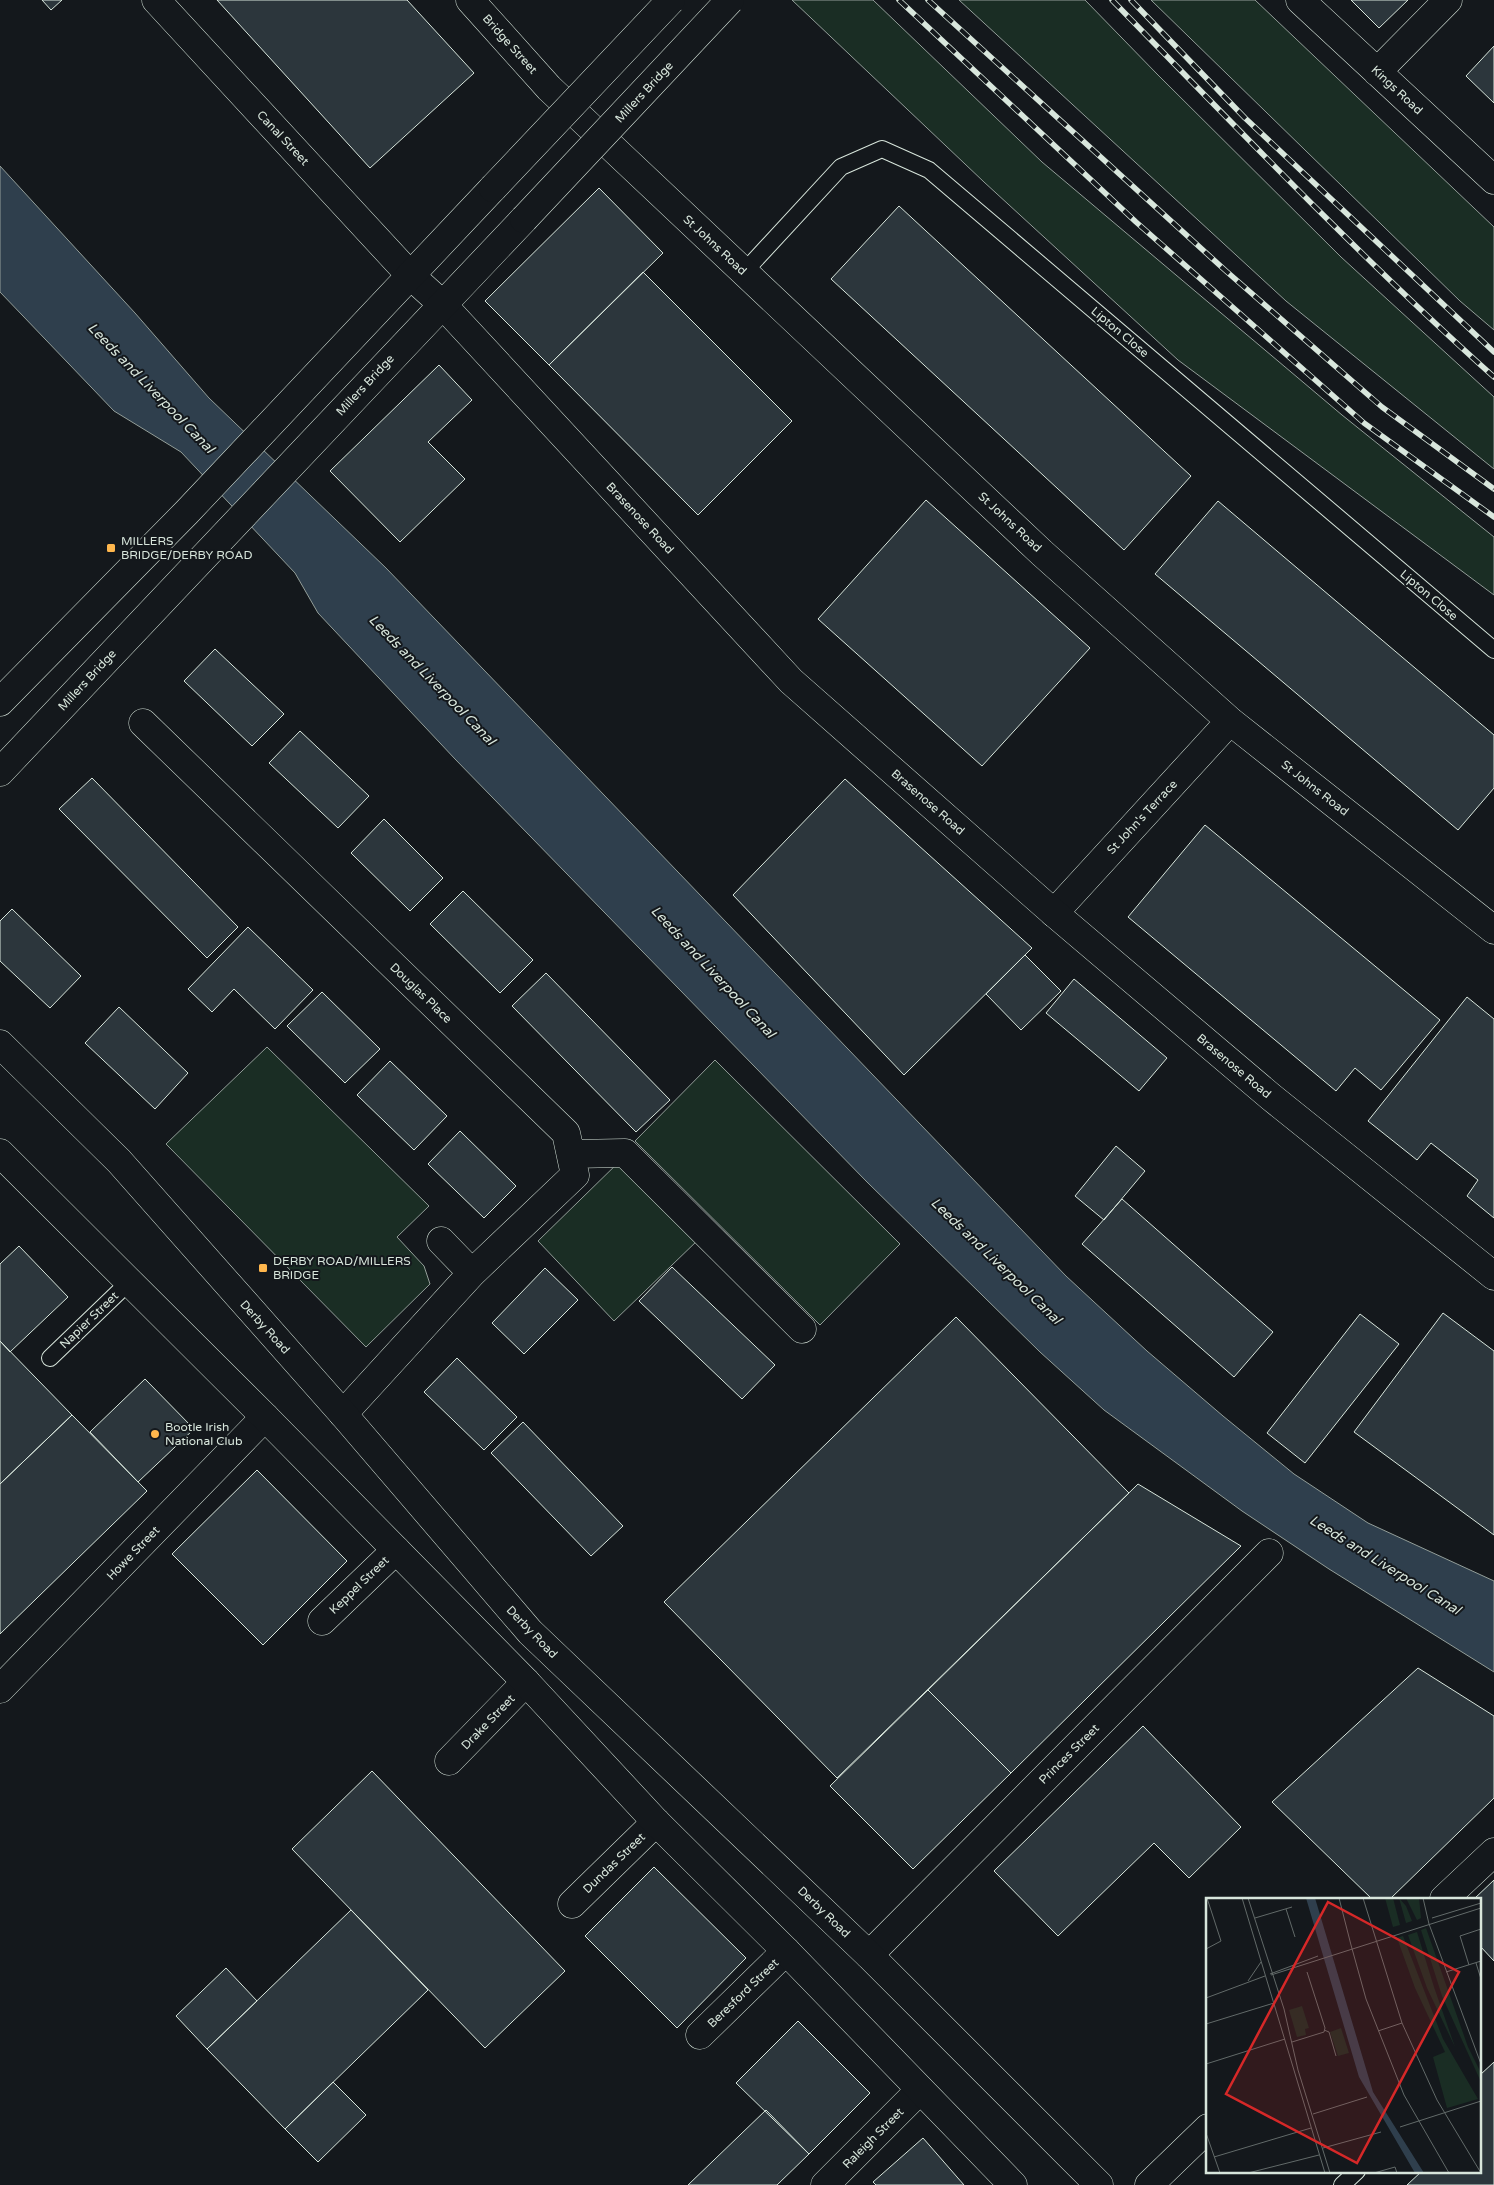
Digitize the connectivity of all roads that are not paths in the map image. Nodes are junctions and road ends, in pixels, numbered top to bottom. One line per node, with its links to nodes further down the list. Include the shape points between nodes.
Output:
1 (156, 0): 11 (main road, Canal Street)
2 (470, 0): 8 (main road, Bridge Street)
3 (671, 0): 11 (main road, bridge)
4 (730, 0): 12 (main road, Millers Bridge, bridge)
5 (1300, 0): 7 (main road, Kings Road)
6 (1448, 0): 7 (main road)
7 (1377, 72): 9 (main road, Kings Road)
8 (549, 88): 10 (main road, St Johns Road)
9 (1494, 180)
10 (744, 272): 13 (lane, Lipton Close, via 841,167 882,149 929,170); 15 (main road, St Johns Road, via 1042,553)
11 (410, 275): 12 (main road, Brasenose Road); 14 (main road, via 187,512)
12 (442, 304): 17 (main road, Millers Bridge); 18 (main road, Brasenose Road, via 791,681)
13 (1494, 650)
14 (0, 702)
15 (1230, 721): 18 (main road, St John's Terrace); 19 (main road, St Johns Road)
16 (143, 723): 22 (main road, Douglas Place, via 566,1132)
17 (0, 772)
18 (1054, 913): 25 (main road, Brasenose Road, via 1271,1097)
19 (1494, 930)
20 (0, 1044): 29 (main road, Derby Road, via 119,1161)
21 (0, 1153): 26 (main road)
22 (570, 1154): 24 (main road, Douglas Place, via 575,1175); 27 (main road, via 625,1153)
23 (441, 1241): 24 (main road)
24 (472, 1273): 29 (main road, Douglas Place)
25 (1494, 1276)
26 (129, 1282): 28 (lane, Napier Street); 30 (main road)
27 (802, 1329)
28 (50, 1358)
29 (343, 1414): 42 (main road, Derby Road, via 530,1632)
30 (266, 1417): 31 (main road); 35 (main road, Howe Street)
31 (396, 1550): 33 (main road, Keppel Street); 34 (main road)
32 (1269, 1553): 42 (main road, Princes Street)
33 (322, 1621)
34 (526, 1682): 36 (main road, Drake Street); 37 (main road)
35 (0, 1688)
36 (450, 1762)
37 (656, 1822): 40 (main road, Dundas Street); 41 (main road)
38 (1494, 1852): 39 (main road)
39 (1445, 1898)
40 (572, 1904)
41 (786, 1951): 43 (main road, Beresford Street); 44 (main road)
42 (869, 1955): 49 (main road, Derby Road)
43 (700, 2034)
44 (920, 2090): 47 (main road, Raleigh Street); 48 (main road)
45 (1206, 2130): 50 (main road)
46 (1356, 2172): 51 (lane)
47 (825, 2185)
48 (1013, 2185)
49 (1099, 2185)
50 (1149, 2185)
51 (1342, 2185)

